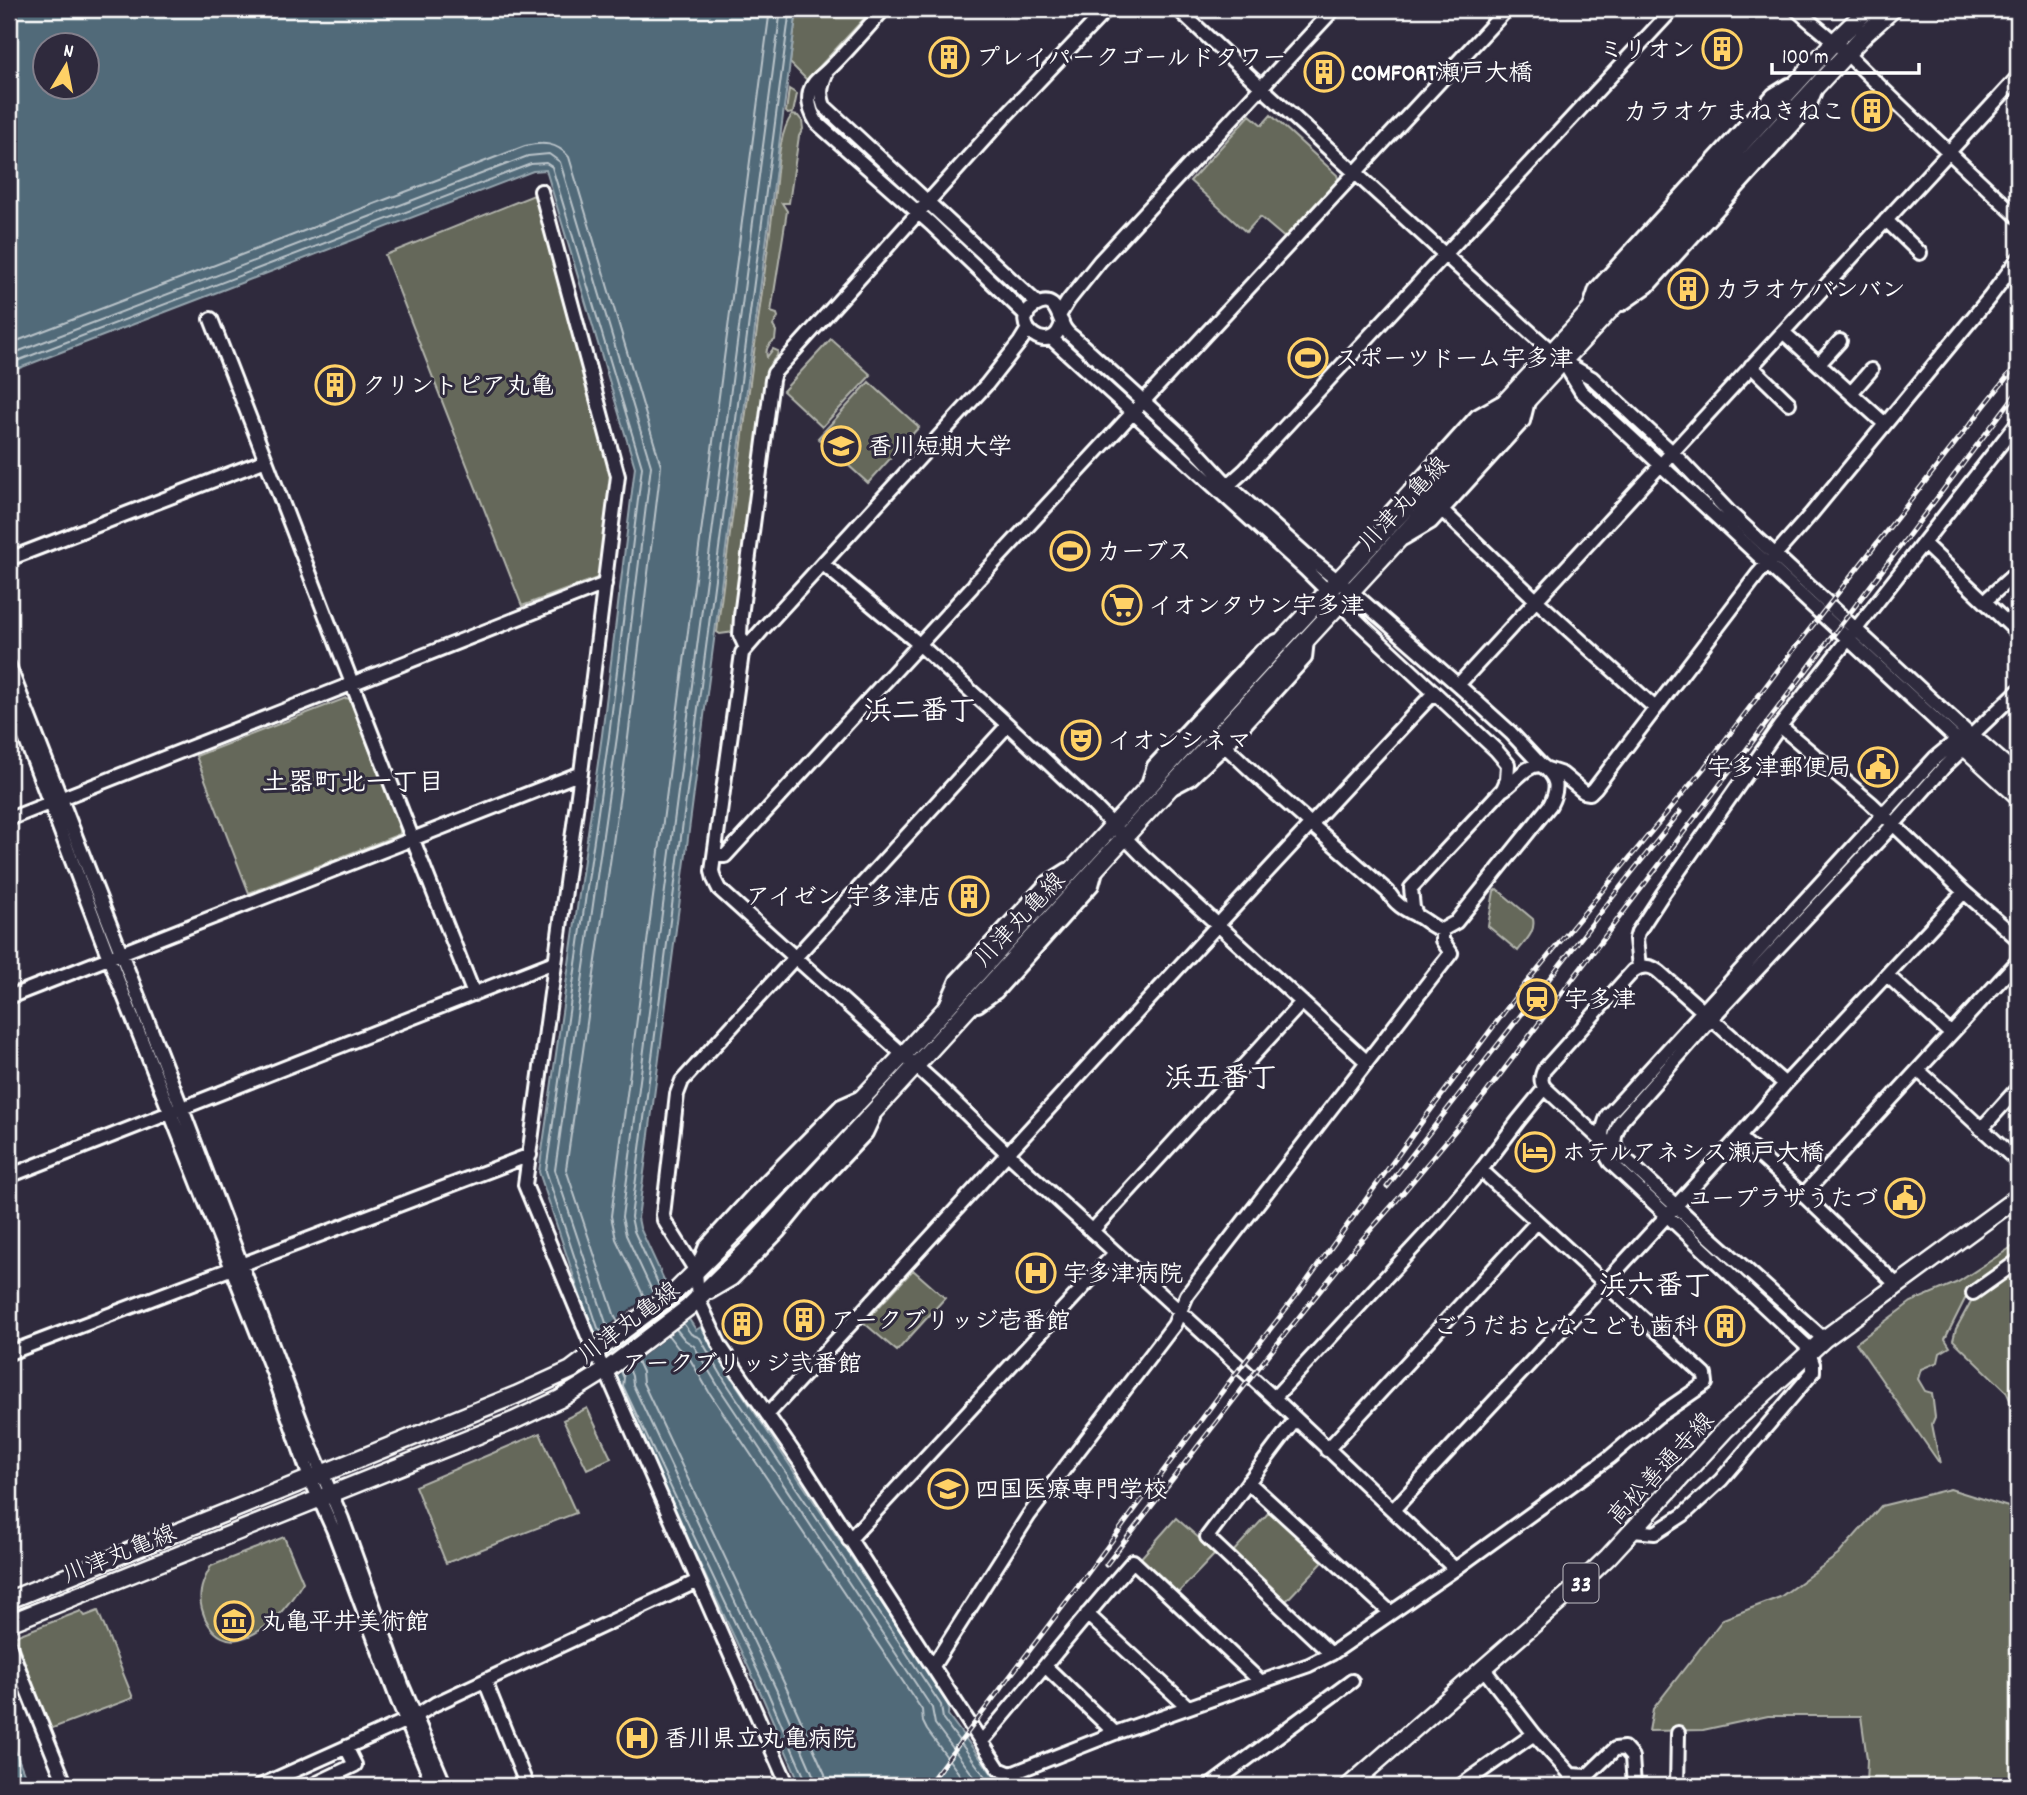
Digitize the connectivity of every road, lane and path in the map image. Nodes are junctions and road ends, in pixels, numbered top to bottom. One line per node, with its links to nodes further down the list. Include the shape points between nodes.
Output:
1 (884, 9): 14 (street)
2 (1107, 9): 23 (street)
3 (1178, 9): 17 (street)
4 (1335, 9): 17 (street)
5 (1507, 9): 21 (street)
6 (1673, 9): 28 (street)
7 (1796, 9): 12 (street)
8 (1868, 9): 12 (main road, 川津丸亀線)
9 (1893, 9): 11 (main road, 川津丸亀線)
10 (1906, 9): 11 (street)
11 (1874, 25): 13 (main road, 川津丸亀線)
12 (1834, 42): 13 (street); 16 (main road, 川津丸亀線)
13 (1846, 54): 16 (main road, 川津丸亀線); 20 (street)
14 (828, 71): 18 (street, via 820,97); 19 (street, via 810,91 811,113)
15 (2018, 77): 20 (street)
16 (1811, 80): 37 (main road, 川津丸亀線, via 1588,313); 37 (main road, 川津丸亀線, via 1609,312)
17 (1262, 88): 21 (street); 30 (street)
18 (828, 111): 19 (street); 23 (street)
19 (817, 123): 24 (street)
20 (1949, 152): 25 (street); 26 (street)
21 (1355, 173): 28 (street); 44 (street)
22 (541, 191): 58 (street, via 618,476)
23 (928, 202): 24 (street); 31 (street)
24 (918, 213): 34 (street); 68 (street, via 773,376 741,616 740,635)
25 (2018, 217)
26 (1886, 220): 27 (street); 35 (street)
27 (1920, 253)
28 (1444, 255): 37 (street); 50 (street)
29 (2018, 259): 46 (street)
30 (1100, 261): 31 (street, via 1063,296); 32 (street, via 1068,301)
31 (1044, 304): 32 (street); 34 (street, via 1029,311)
32 (1061, 318): 34 (street, via 1059,332); 44 (street)
33 (211, 319): 48 (street)
34 (1036, 330): 44 (street); 56 (street, via 1020,342)
35 (1783, 332): 38 (street); 39 (street)
36 (1840, 341): 38 (street)
37 (1558, 356): 42 (main road, 川津丸亀線); 47 (street, via 1592,378); 49 (street, via 1581,391); 59 (main road, 川津丸亀線, via 1507,398)
38 (1819, 364): 41 (street)
39 (1751, 366): 43 (street); 47 (street)
40 (1871, 370): 41 (street)
41 (1850, 393): 46 (street)
42 (1528, 400): 51 (street, via 1522,421); 52 (main road, 川津丸亀線)
43 (1789, 403)
44 (1139, 407): 50 (street); 67 (street)
45 (2018, 422): 53 (street)
46 (1885, 424): 55 (street)
47 (1672, 452): 49 (street); 55 (street)
48 (266, 460): 54 (street); 70 (street)
49 (1660, 464): 55 (street); 61 (street)
50 (1225, 489): 59 (street, via 1305,569)
51 (1442, 510): 52 (street); 61 (street)
52 (1398, 542): 60 (main road, 川津丸亀線)
53 (1924, 544): 62 (street); 65 (street)
54 (9, 559)
55 (1771, 559): 65 (street); 75 (street)
56 (823, 564): 67 (street); 68 (street)
57 (2018, 571): 62 (street)
58 (605, 584): 70 (street); 81 (street)
59 (1333, 587): 60 (street); 63 (street); 90 (main road, 川津丸亀線)
60 (1352, 592): 63 (main road, 川津丸亀線); 71 (street)
61 (1536, 600): 71 (street); 75 (street)
62 (1986, 600): 64 (street)
63 (1340, 604): 66 (main road, 川津丸亀線); 73 (street)
64 (2018, 633)
65 (1852, 634): 77 (street); 78 (street)
66 (1307, 640): 79 (street, via 1305,658); 84 (main road, 川津丸亀線)
67 (919, 644): 76 (street); 93 (street, via 724,856)
68 (746, 648): 93 (street)
69 (9, 666): 86 (street)
70 (353, 684): 86 (street); 92 (street)
71 (1458, 685): 80 (street)
72 (2018, 691): 78 (street)
73 (1434, 693): 83 (street, via 1503,757 1508,772); 89 (street)
74 (9, 696): 86 (street)
75 (1654, 708): 80 (street, via 1590,793)
76 (1008, 725): 90 (street); 102 (street)
77 (1780, 726): 88 (street); 105 (street, via 1639,932)
78 (1964, 741): 82 (main road); 85 (main road); 88 (street, via 1945,766)
79 (1225, 746): 84 (street, via 1191,778); 89 (street)
80 (1544, 767): 83 (street, via 1528,768); 99 (street, via 1557,788 1550,805 1456,922)
81 (581, 773): 92 (street); 104 (street)
82 (2018, 777)
83 (1503, 789): 94 (street)
84 (1166, 791): 91 (main road, 川津丸亀線)
85 (2018, 796)
86 (55, 800): 87 (street); 101 (street)
87 (9, 819)
88 (1888, 820): 96 (street); 111 (street)
89 (1311, 824): 95 (street); 98 (street)
90 (1113, 825): 91 (street); 110 (main road, 川津丸亀線)
91 (1125, 837): 98 (street); 110 (main road, 川津丸亀線)
92 (413, 841): 101 (street); 107 (street)
93 (714, 856): 102 (street, via 713,879 719,889)
94 (1411, 888): 95 (street); 97 (street)
95 (1388, 892): 97 (street)
96 (1964, 892): 100 (street); 106 (street)
97 (1417, 916): 99 (street)
98 (1217, 924): 109 (street); 123 (street)
99 (1442, 930): 114 (street, via 1442,940 1451,953)
100 (2018, 939)
101 (115, 956): 108 (street); 119 (street)
102 (797, 957): 113 (street); 137 (street, via 678,1089 663,1216)
103 (2018, 961): 112 (street)
104 (554, 962): 107 (street); 124 (street)
105 (1639, 967): 111 (street, via 1655,969); 117 (street, via 1544,1070)
106 (1887, 975): 112 (street); 116 (street)
107 (474, 994): 119 (street)
108 (9, 997)
109 (1302, 1002): 114 (street); 133 (street)
110 (951, 1015): 113 (main road, 川津丸亀線)
111 (1707, 1015): 116 (street); 122 (street)
112 (1951, 1034): 115 (street)
113 (909, 1061): 123 (street); 137 (main road, 川津丸亀線, via 865,1095); 141 (main road, 川津丸亀線, via 879,1105)
114 (1367, 1062): 142 (street, via 1187,1295)
115 (1918, 1070): 120 (street); 128 (street)
116 (1785, 1084): 121 (street)
117 (1545, 1088): 122 (street); 126 (street)
118 (2018, 1088): 120 (street)
119 (177, 1111): 127 (street); 136 (street)
120 (1981, 1129): 125 (street)
121 (1739, 1138): 128 (street); 130 (street)
122 (1607, 1141): 130 (street); 131 (street, via 1601,1146 1609,1162)
123 (1008, 1154): 133 (street); 149 (street)
124 (530, 1155): 136 (street); 144 (street, via 525,1185)
125 (2018, 1162)
126 (1481, 1170): 132 (street); 148 (street)
127 (9, 1176)
128 (1803, 1195): 139 (street)
129 (2018, 1197): 139 (main road, 高松善通寺線 / 33)
130 (1676, 1205): 131 (street); 143 (street)
131 (1666, 1215): 138 (street); 145 (street)
132 (1537, 1222): 138 (street); 151 (street)
133 (1092, 1230): 134 (street)
134 (1115, 1253): 142 (street); 157 (street)
135 (2018, 1261): 140 (street)
136 (236, 1266): 146 (street); 152 (street)
137 (696, 1271): 141 (street); 144 (main road, 川津丸亀線)
138 (1605, 1283): 155 (street); 158 (street, via 1704,1375 1706,1383)
139 (1897, 1285): 143 (main road, 高松善通寺線 / 33)
140 (1973, 1293)
141 (693, 1303): 147 (main road, 川津丸亀線); 149 (street)
142 (1180, 1313): 148 (street); 166 (street, via 1029,1515)
143 (1824, 1339): 145 (main road, 高松善通寺線 / 33)
144 (598, 1351): 147 (street); 152 (main road, 川津丸亀線, via 571,1370 516,1395)
145 (1810, 1352): 156 (main road, 高松善通寺線 / 33, via 1726,1429); 156 (street, via 1813,1373 1721,1480 1655,1533)
146 (9, 1353)
147 (606, 1369): 154 (main road, 川津丸亀線, via 560,1399 513,1421); 159 (street)
148 (1274, 1398): 150 (street)
149 (768, 1414): 157 (street)
150 (1296, 1419): 151 (street); 153 (street)
151 (1327, 1450): 155 (street)
152 (316, 1476): 154 (street); 160 (main road, 川津丸亀線)
153 (1248, 1482): 161 (street); 165 (street, via 1207,1537)
154 (325, 1496): 163 (main road, 川津丸亀線); 173 (street)
155 (1393, 1510): 158 (street)
156 (1633, 1531): 168 (main road, 高松善通寺線 / 33)
157 (849, 1540): 166 (street)
158 (1455, 1569): 161 (street)
159 (698, 1581): 169 (street); 187 (street)
160 (9, 1600)
161 (1391, 1613): 165 (street)
162 (1087, 1614): 167 (street); 170 (street, via 1133,1561); 172 (street)
163 (9, 1623)
164 (9, 1645): 181 (street)
165 (1331, 1654): 170 (street)
166 (933, 1666): 177 (street)
167 (1046, 1667): 175 (street); 177 (street)
168 (1483, 1668): 176 (street); 190 (main road, 高松善通寺線 / 33)
169 (485, 1681): 173 (street); 186 (street)
170 (1259, 1681): 172 (street)
171 (1352, 1681): 189 (street)
172 (1188, 1707): 175 (street)
173 (412, 1718): 178 (street); 184 (street); 185 (street)
174 (1678, 1732): 193 (street)
175 (1115, 1733): 179 (street)
176 (1534, 1734): 180 (street); 191 (street)
177 (982, 1741): 179 (street, via 999,1769)
178 (346, 1747): 182 (street); 183 (street, via 355,1765)
179 (1011, 1774): 188 (street)
180 (1569, 1781): 192 (street, via 1587,1776 1615,1749 1624,1748 1632,1757)
181 (66, 1786)
182 (261, 1786)
183 (311, 1786)
184 (434, 1786)
185 (445, 1786)
186 (527, 1786)
187 (788, 1786)
188 (1030, 1786)
189 (1210, 1786)
190 (1349, 1786)
191 (1460, 1786)
192 (1634, 1786)
193 (1677, 1786)

